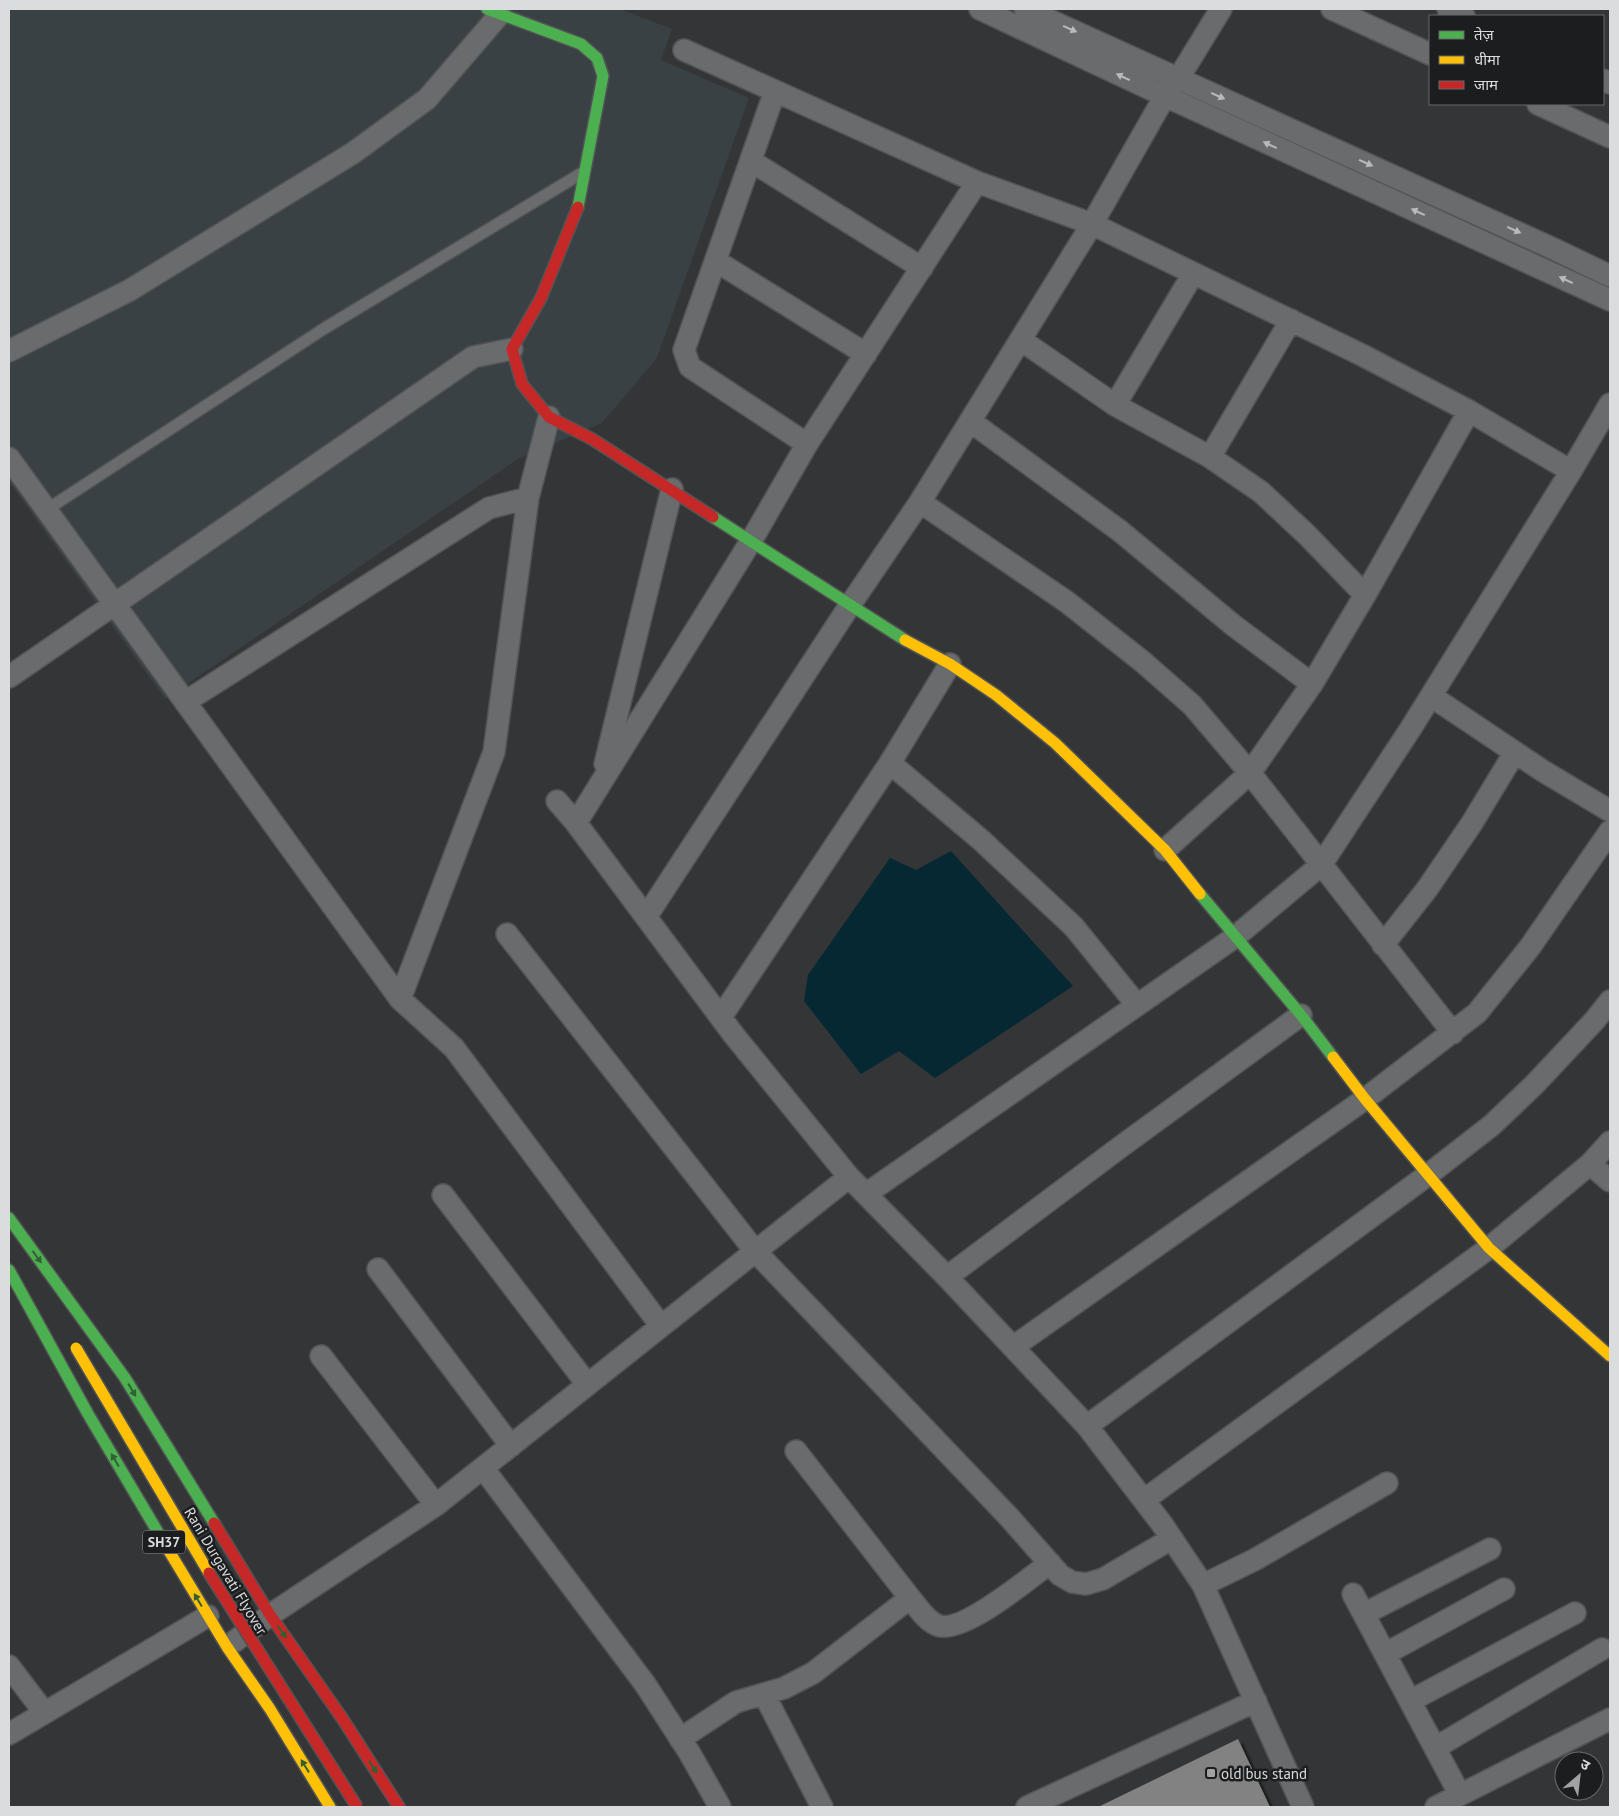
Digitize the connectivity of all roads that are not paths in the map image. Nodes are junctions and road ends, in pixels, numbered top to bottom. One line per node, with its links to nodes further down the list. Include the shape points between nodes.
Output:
1 (980, 9): 12 (street, one-way to 1)
2 (1025, 9): 10 (street, one-way to 10)
3 (1221, 9): 10 (street)
4 (1332, 9): 9 (street)
5 (1448, 9): 7 (street)
6 (493, 11): 16 (street, via 581,44 598,58 603,76); 27 (street, via 427,99 353,153 130,290)
7 (1462, 15)
8 (684, 50): 11 (street)
9 (1429, 54)
10 (1178, 78): 12 (street); 22 (street, one-way to 22)
11 (775, 91): 15 (street); 17 (street)
12 (1165, 96): 18 (street); 23 (street, one-way to 12)
13 (1540, 105): 14 (street)
14 (1610, 137)
15 (751, 161): 19 (street); 20 (street)
16 (585, 171): 26 (street, via 578,207 562,249 541,298); 41 (lane, via 325,328)
17 (977, 182): 18 (street); 20 (street)
18 (1092, 224): 21 (street); 25 (street)
19 (716, 260): 28 (street); 34 (street, via 684,350 690,367)
20 (922, 268): 28 (street)
21 (1193, 274): 24 (street); 30 (street)
22 (1610, 276)
23 (1610, 300)
24 (1291, 320): 31 (street); 36 (street)
25 (1020, 340): 30 (street); 33 (street)
26 (512, 349): 32 (street, via 522,384); 44 (street, via 472,357)
27 (9, 351)
28 (866, 354): 34 (street)
29 (1610, 404): 37 (street)
30 (1115, 405): 36 (street)
31 (1469, 411): 37 (street); 43 (street)
32 (549, 417): 38 (street, via 592,439); 39 (street)
33 (970, 421): 40 (street); 48 (street, via 1120,531 1233,625)
34 (807, 444): 42 (street)
35 (9, 458): 41 (street)
36 (1210, 458): 43 (street, via 1261,492)
37 (1571, 471): 49 (street)
38 (672, 489): 42 (street); 54 (street)
39 (528, 498): 50 (street, via 488,508); 65 (street, via 494,752)
40 (920, 502): 45 (street); 53 (street, via 1067,602 1143,662 1192,705)
41 (46, 510): 44 (street)
42 (751, 540): 45 (street); 54 (street)
43 (1365, 595): 48 (street)
44 (114, 603): 47 (street); 50 (street)
45 (850, 605): 46 (street); 61 (street)
46 (950, 664): 52 (street); 59 (street, via 996,695 1055,743)
47 (9, 677)
48 (1312, 684): 53 (street)
49 (1431, 696): 51 (street); 60 (street)
50 (185, 702): 65 (street)
51 (1515, 752): 56 (street); 64 (street, via 1428,889)
52 (890, 763): 67 (street, via 981,840 1074,927); 69 (street)
53 (1250, 773): 59 (street); 60 (street)
54 (600, 783): 57 (street)
55 (557, 801): 57 (street)
56 (1610, 811)
57 (576, 823): 61 (street)
58 (1610, 831): 70 (street, via 1530,947 1477,1013)
59 (1165, 850): 63 (street)
60 (1321, 865): 63 (street); 64 (street)
61 (646, 917): 69 (street)
62 (507, 934): 81 (street)
63 (1234, 937): 67 (street); 68 (street)
64 (1383, 945): 70 (street)
65 (400, 999): 88 (street, via 454,1048)
66 (1610, 1001): 74 (street, via 1535,1084 1492,1124)
67 (1137, 1005): 78 (street)
68 (1301, 1015): 71 (street); 84 (street)
69 (721, 1017): 75 (street)
70 (1452, 1033): 71 (street)
71 (1365, 1099): 74 (street); 91 (street)
72 (1610, 1142): 73 (street)
73 (1590, 1164): 76 (street); 80 (street)
74 (1429, 1174): 80 (street); 95 (street)
75 (849, 1177): 78 (street); 81 (street)
76 (1610, 1181)
77 (443, 1194): 94 (street)
78 (866, 1194): 84 (street)
79 (9, 1218): 85 (street, one-way to 85)
80 (1489, 1248): 93 (street); 100 (street)
81 (755, 1250): 88 (street); 104 (street)
82 (378, 1269): 96 (street)
83 (9, 1270): 86 (street, SH37)
84 (947, 1277): 91 (street)
85 (66, 1297): 87 (street); 111 (street, one-way to 111, via 125,1378)
86 (29, 1307): 89 (street); 112 (street, SH37, one-way to 86, via 88,1414)
87 (71, 1322)
88 (661, 1326): 94 (street)
89 (56, 1330)
90 (73, 1343): 127 (street, Rani Durgavati Flyover, bridge, via 214,1582)
91 (1013, 1347): 95 (street)
92 (321, 1356): 101 (street)
93 (1610, 1356)
94 (587, 1384): 96 (street)
95 (1087, 1426): 100 (street)
96 (511, 1446): 98 (street)
97 (796, 1451): 108 (street)
98 (483, 1468): 101 (street); 123 (street, via 645,1684)
99 (1387, 1484): 105 (street)
100 (1144, 1500): 102 (street)
101 (436, 1505): 111 (street)
102 (1171, 1539): 104 (street, via 1103,1579 1086,1584 1072,1582 1060,1575); 105 (street)
103 (1490, 1550): 110 (street)
104 (1050, 1563): 108 (street, via 977,1616 953,1627 939,1626 929,1620)
105 (1204, 1585): 119 (street)
106 (1504, 1589): 115 (street)
107 (1353, 1594): 110 (street)
108 (910, 1598): 117 (street, via 813,1673)
109 (1576, 1613): 118 (street)
110 (1364, 1614): 115 (street)
111 (270, 1615): 113 (street); 128 (street, one-way to 128)
112 (208, 1616): 113 (street, SH37); 120 (street)
113 (227, 1647): 126 (street, SH37, one-way to 113, via 270,1709)
114 (1602, 1649): 124 (street)
115 (1385, 1654): 118 (street)
116 (9, 1666): 120 (street)
117 (764, 1694): 123 (street, via 736,1702); 130 (street)
118 (1410, 1701): 124 (street)
119 (1256, 1702): 131 (street); 132 (street)
120 (44, 1712): 122 (street)
121 (1610, 1719): 125 (street)
122 (9, 1734)
123 (680, 1739): 129 (street)
124 (1436, 1748): 125 (street)
125 (1460, 1794): 133 (street)
126 (330, 1807)
127 (357, 1807)
128 (399, 1807)
129 (720, 1807)
130 (822, 1807)
131 (1027, 1807)
132 (1303, 1807)
133 (1436, 1807)

